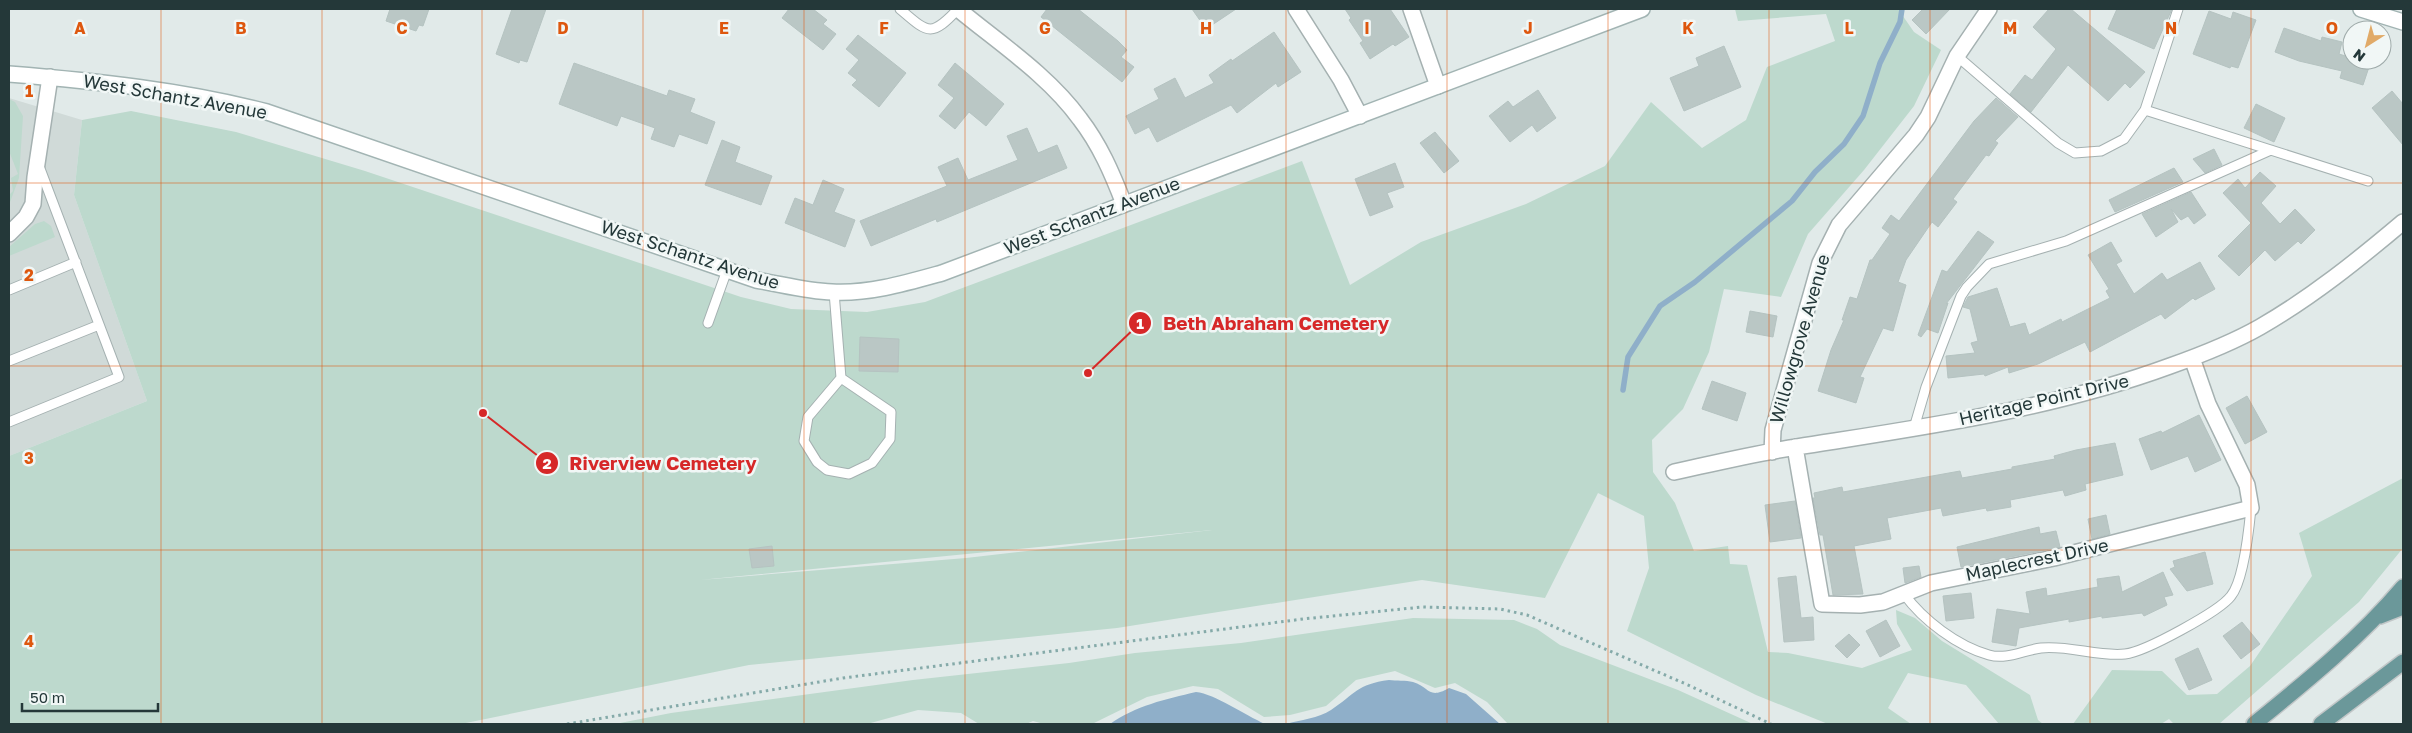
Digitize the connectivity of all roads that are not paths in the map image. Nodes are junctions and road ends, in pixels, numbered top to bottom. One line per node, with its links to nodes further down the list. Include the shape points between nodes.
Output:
1 (900, 9): 2 (lane, via 920,26 935,29)
2 (958, 9): 19 (street, via 1065,100 1097,143)
3 (1296, 9): 15 (street)
4 (1411, 9): 13 (street)
5 (1642, 9): 13 (street, West Schantz Avenue)
6 (1989, 9): 10 (street, Willowgrove Avenue)
7 (2178, 9): 14 (lane)
8 (2362, 9): 9 (street)
9 (2403, 22)
10 (1957, 56): 14 (lane, via 2058,143 2075,153 2101,151 2124,139); 34 (street, Willowgrove Avenue, via 1916,135 1863,195 1828,244 1773,430)
11 (9, 74): 12 (street, West Schantz Avenue)
12 (50, 78): 17 (street); 23 (street, West Schantz Avenue, via 87,80 267,112)
13 (1438, 86): 15 (street, West Schantz Avenue)
14 (2145, 110): 16 (lane)
15 (1360, 116): 19 (street, West Schantz Avenue)
16 (2271, 150): 18 (lane); 32 (lane, via 2066,240 1989,264 1961,296)
17 (37, 162): 21 (street, via 33,204 26,217); 22 (lane)
18 (2368, 181)
19 (1124, 204): 25 (street, West Schantz Avenue, via 942,273 899,285)
20 (2403, 222): 28 (street, Heritage Point Drive, via 2316,292 2260,327)
21 (9, 234)
22 (76, 262): 24 (lane); 27 (lane)
23 (726, 270): 25 (street, West Schantz Avenue, via 796,289); 26 (lane)
24 (9, 290)
25 (834, 292): 30 (lane)
26 (708, 324)
27 (99, 325): 29 (lane); 31 (lane, via 119,378)
28 (2192, 358): 32 (street, Heritage Point Drive, via 2079,396); 36 (street, via 2208,404 2247,485)
29 (9, 361)
30 (841, 378): 30 (lane, via 891,412 890,438 872,463 849,474 827,470 817,462 804,441 808,417)
31 (9, 422)
32 (1914, 428): 33 (street, Heritage Point Drive)
33 (1795, 447): 34 (street, Heritage Point Drive); 38 (street, Maplecrest Drive, via 1822,604 1860,605)
34 (1772, 452): 35 (street, Heritage Point Drive)
35 (1674, 472)
36 (2251, 508): 38 (street, Maplecrest Drive, via 2054,558 1931,583); 38 (lane, via 2238,586 2231,597 2174,634 2142,650 2124,654 2042,648 1991,656 1930,621)
37 (2403, 587): 40 (main road)
38 (1904, 594)
39 (2403, 607): 40 (main road)
40 (2376, 618): 42 (main road, via 2328,664)
41 (2403, 662): 43 (main road)
42 (2254, 724)
43 (2321, 724)

